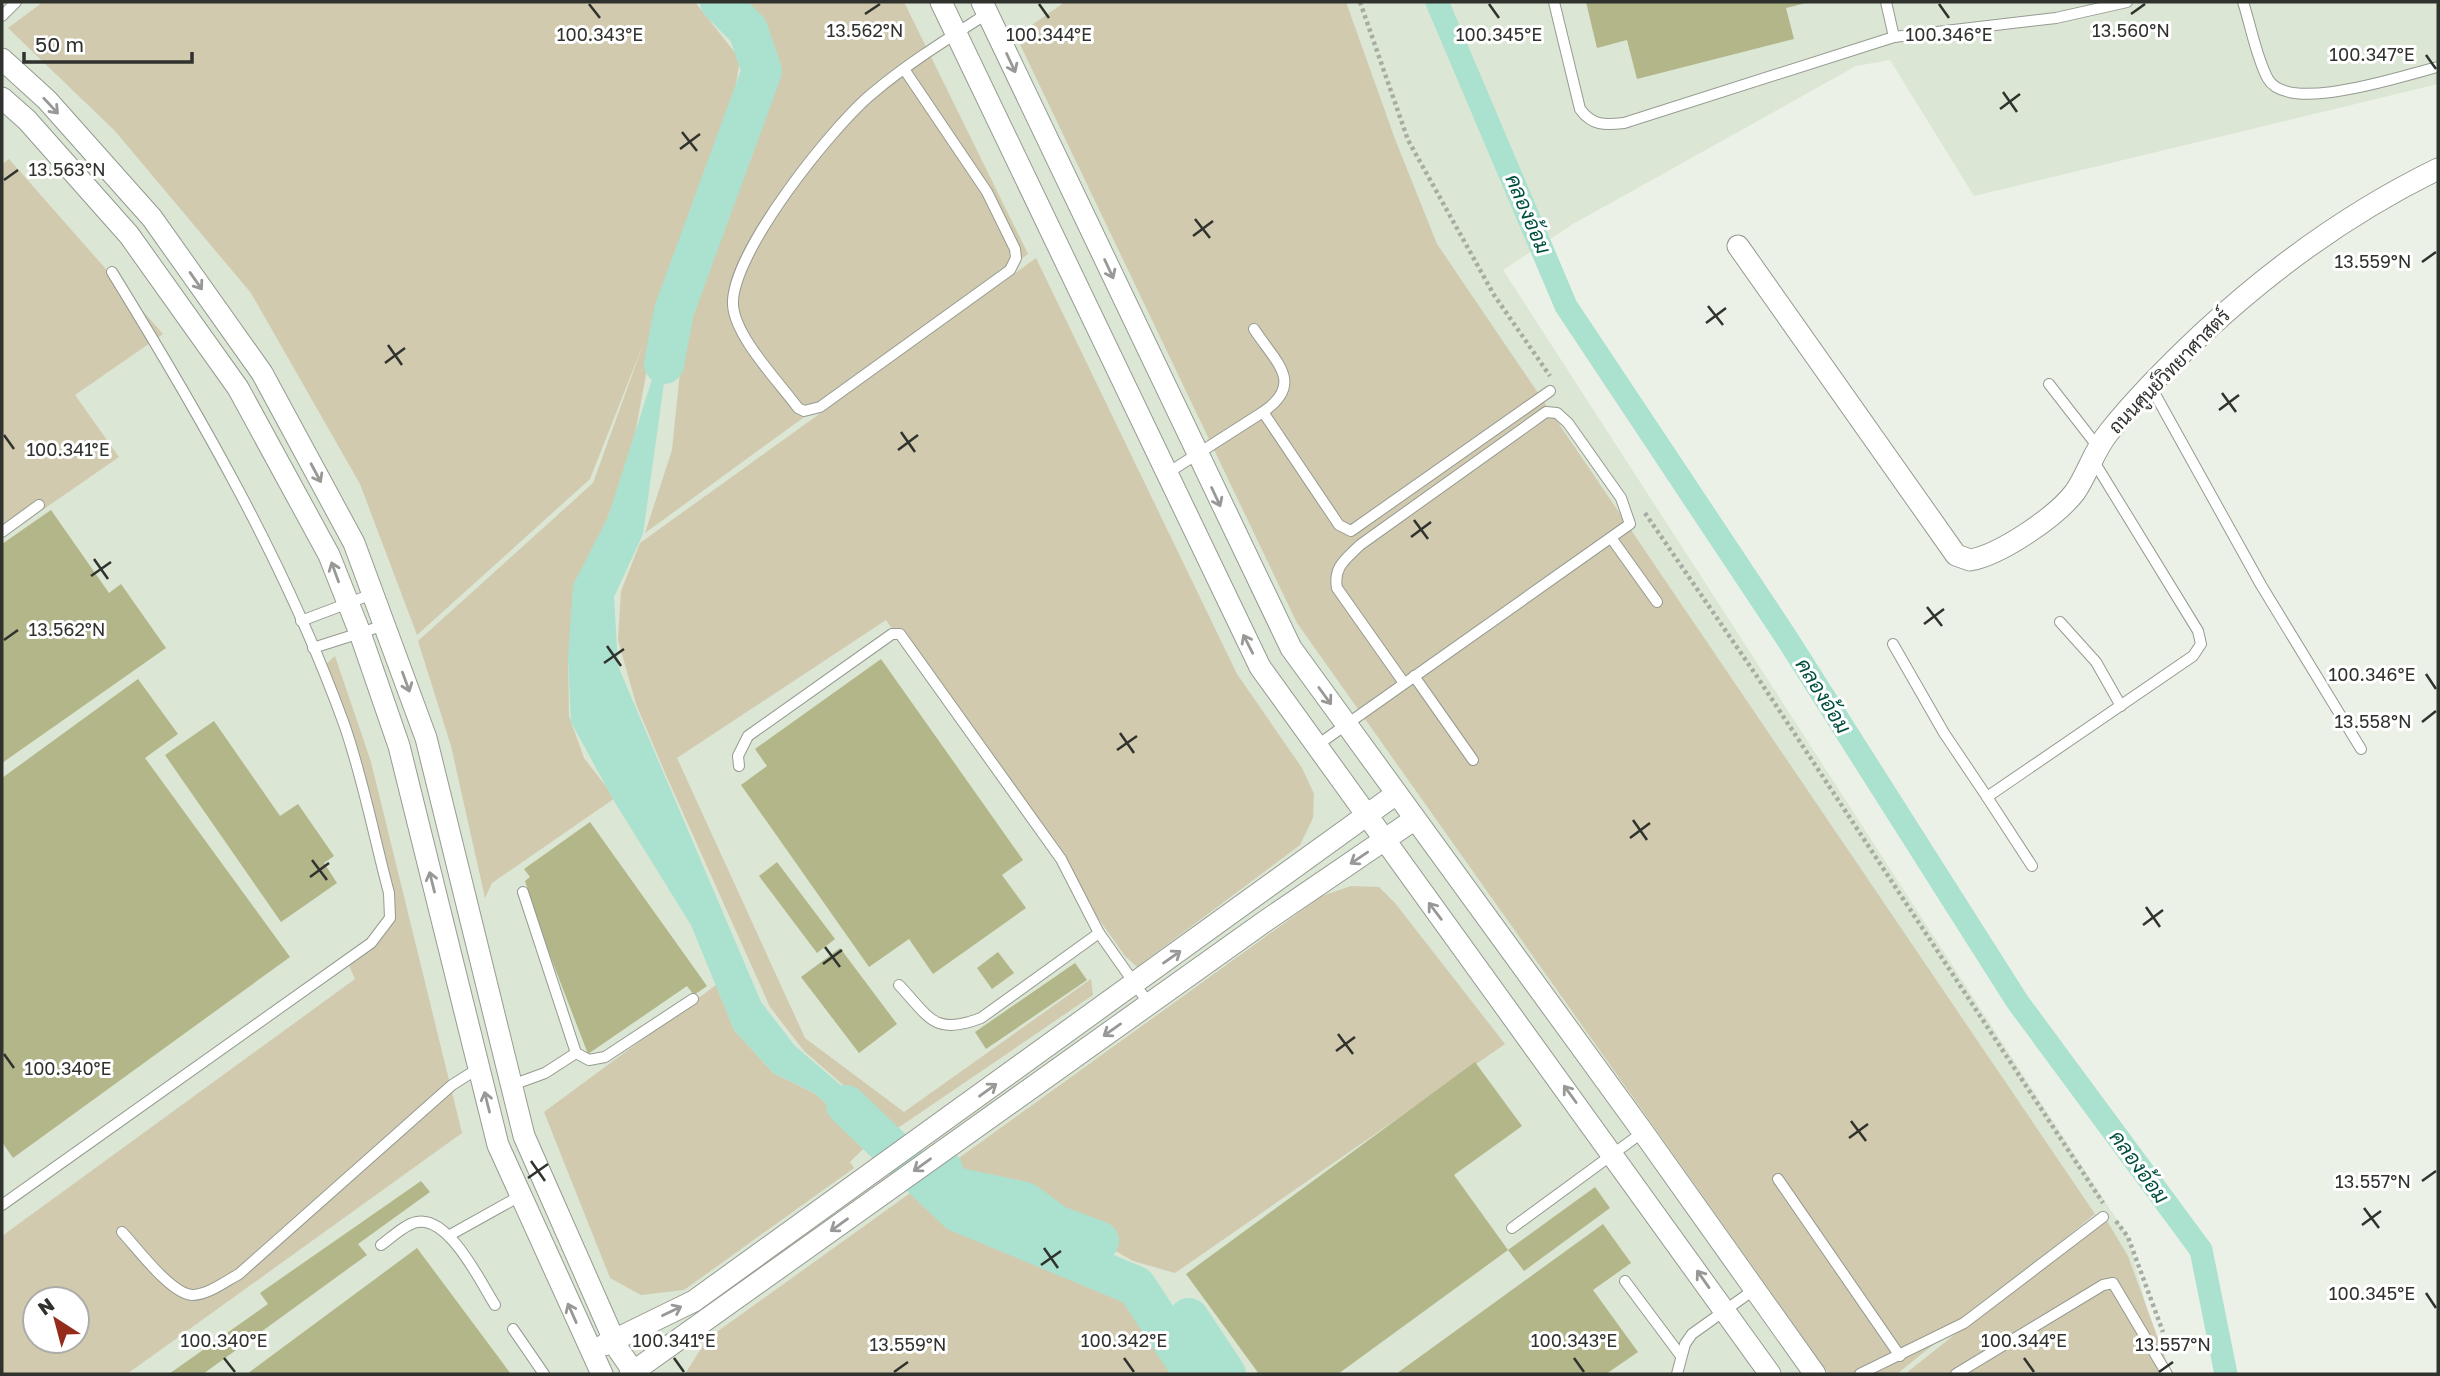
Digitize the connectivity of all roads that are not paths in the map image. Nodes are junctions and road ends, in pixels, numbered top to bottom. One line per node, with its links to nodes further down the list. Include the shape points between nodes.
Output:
1 (16, 2): 8 (lane)
2 (941, 2): 9 (street)
3 (1554, 2): 10 (lane, via 1580,109 1588,120 1605,125 1624,123)
4 (1886, 2): 10 (lane)
5 (2127, 2): 10 (lane, via 2056,18)
6 (2243, 2): 12 (lane, via 2268,79 2279,90 2298,96 2331,92)
7 (985, 7): 9 (lane); 24 (street, one-way to 24)
8 (2, 16)
9 (957, 33): 13 (lane); 25 (street)
10 (1894, 37)
11 (2, 59): 29 (street, one-way to 29, via 47,100 152,218 262,373 354,543)
12 (2438, 67)
13 (904, 69): 13 (lane, via 872,93 824,146 759,233 736,281 733,306 742,332 804,411 820,407 1015,263 1015,249 987,192)
14 (2, 98): 30 (street, one-way to 14, via 329,555 238,388 130,235)
15 (2438, 169): 20 (street, ถนนศูนย์วิทยาศาสตร์, via 2342,223 2266,277 2202,333)
16 (1738, 246): 23 (street, ถนนศูนย์วิทยาศาสตร์, via 1956,555 1981,558 2036,526 2075,492)
17 (112, 272): 32 (lane, via 217,452)
18 (1254, 328): 22 (lane, via 1286,380 1279,400)
19 (2049, 384): 23 (lane)
20 (2151, 387): 23 (street, ถนนศูนย์วิทยาศาสตร์); 42 (lane, via 2261,584)
21 (1554, 389): 22 (lane, via 1351,531 1339,525)
22 (1263, 412): 24 (lane)
23 (2096, 453): 39 (lane, via 2198,631 2201,644 2193,656)
24 (1196, 454): 25 (lane); 40 (street, one-way to 40, via 1291,648)
25 (1166, 474): 41 (street, one-way to 25, via 1260,667)
26 (39, 505): 27 (lane)
27 (2, 532)
28 (1612, 539): 31 (lane); 38 (lane); 38 (lane, via 1630,524 1621,498 1568,423 1556,413 1545,412 1360,545 1339,566 1337,588)
29 (375, 593): 30 (lane); 34 (street)
30 (346, 602): 32 (lane); 35 (street)
31 (1657, 602)
32 (301, 621): 37 (lane)
33 (2060, 622): 39 (lane, via 2096,662)
34 (385, 625): 35 (lane); 59 (street, one-way to 59, via 426,738)
35 (360, 633): 37 (lane); 58 (street, one-way to 35, via 399,746)
36 (1893, 644): 46 (lane)
37 (313, 648): 64 (lane, via 345,727 389,892 390,918 371,943)
38 (1409, 680): 40 (lane); 43 (lane)
39 (2121, 706): 46 (lane)
40 (1345, 724): 41 (lane); 45 (street)
41 (1316, 746): 47 (street)
42 (2361, 749)
43 (1473, 760)
44 (739, 766): 52 (lane, via 738,756 748,736 892,634 900,634 1061,859)
45 (1396, 794): 47 (street); 48 (street)
46 (1987, 797): 50 (lane)
47 (1367, 817): 49 (street); 53 (street, one-way to 47)
48 (1415, 819): 49 (street); 60 (street)
49 (1384, 841): 56 (street, one-way to 56); 61 (street, one-way to 49)
50 (2032, 866)
51 (523, 892): 57 (lane)
52 (1099, 933): 53 (lane); 54 (lane, via 981,1018 960,1026 943,1026 932,1020)
53 (1134, 984): 56 (lane); 75 (street, one-way to 53, via 694,1301)
54 (899, 985)
55 (693, 999): 57 (lane, via 605,1057 589,1060)
56 (1149, 1004): 79 (street, one-way to 79)
57 (576, 1053): 59 (lane, via 545,1073)
58 (479, 1068): 63 (street, one-way to 58, via 498,1145); 67 (lane, via 452,1085 239,1274 209,1290 192,1295 175,1289)
59 (512, 1085): 75 (street, via 524,1136)
60 (1643, 1132): 61 (lane); 71 (street)
61 (1614, 1153): 66 (lane); 73 (street, one-way to 61)
62 (1779, 1179): 78 (lane)
63 (520, 1196): 68 (lane); 76 (street, one-way to 63)
64 (2, 1205)
65 (2108, 1216): 78 (lane, via 1964,1324)
66 (1511, 1227)
67 (122, 1232)
68 (450, 1235): 69 (lane, via 430,1222 415,1222); 72 (lane)
69 (381, 1245)
70 (1625, 1281): 77 (lane)
71 (1755, 1289): 73 (lane); 84 (street)
72 (495, 1305)
73 (1726, 1312): 77 (lane, via 1692,1334); 83 (street)
74 (513, 1329): 80 (lane)
75 (614, 1339): 76 (street); 79 (street)
76 (590, 1353): 81 (street)
77 (1681, 1356): 82 (lane)
78 (1900, 1356): 85 (lane)
79 (633, 1373)
80 (544, 1374)
81 (602, 1374)
82 (1677, 1374)
83 (1770, 1374)
84 (1815, 1374)
85 (1860, 1374)
86 (1956, 1374): 87 (lane, via 2112,1283)
87 (2166, 1374)

